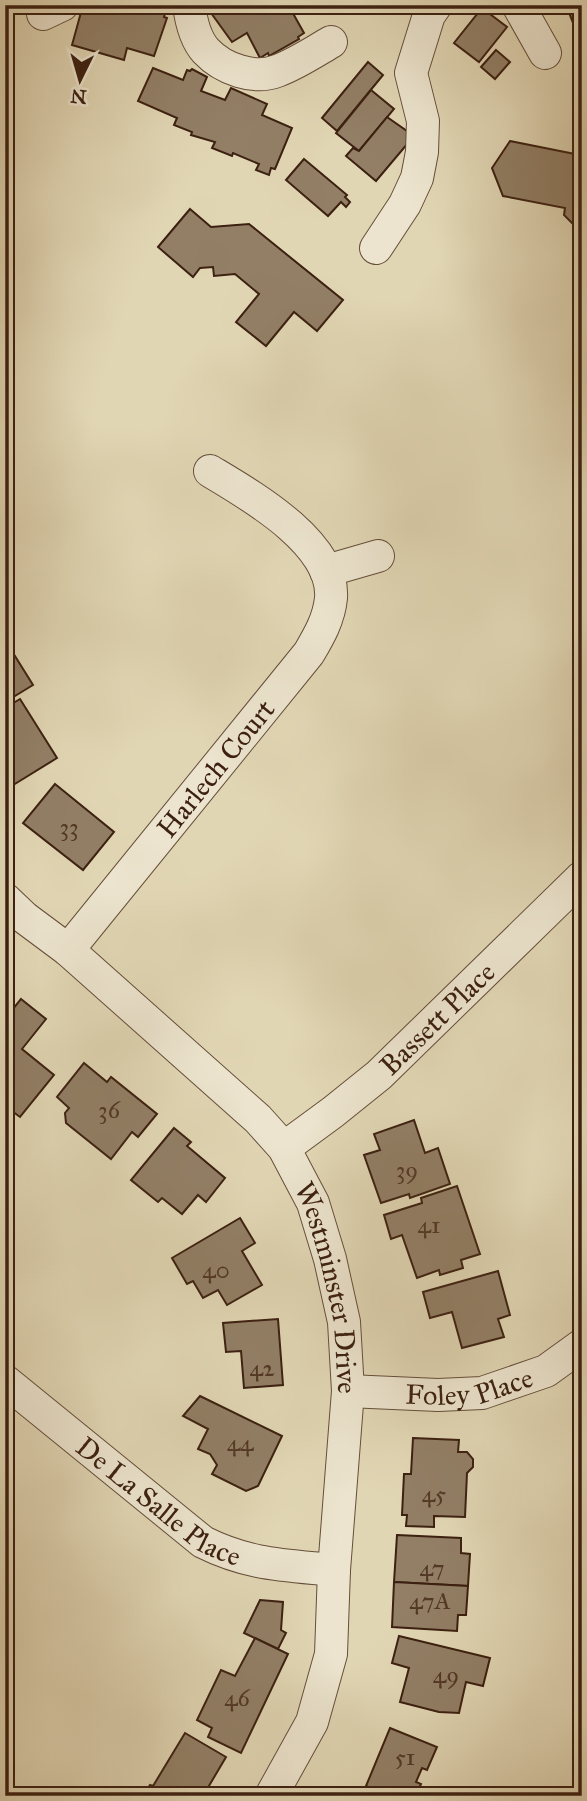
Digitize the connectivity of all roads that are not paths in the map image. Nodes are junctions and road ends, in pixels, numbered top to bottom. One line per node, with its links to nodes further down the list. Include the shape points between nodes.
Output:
1 (189, 5): 4 (street, via 206,51 247,74 277,71)
2 (436, 5): 6 (street, via 411,73 423,121 417,178)
3 (518, 5): 5 (street)
4 (331, 43)
5 (545, 53)
6 (376, 248)
7 (210, 471): 9 (street, Harlech Court, via 290,525 317,553)
8 (378, 556): 9 (street)
9 (326, 571): 12 (street, Harlech Court, via 331,597 324,627 309,653)
10 (582, 877): 13 (street, Bassett Place, via 379,1075)
11 (5, 899): 12 (street, Westminster Drive)
12 (68, 950): 13 (street, Westminster Drive, via 258,1119)
13 (284, 1149): 16 (street, Westminster Drive, via 313,1203 330,1259 344,1322)
14 (582, 1345): 16 (street, Foley Place, via 546,1371 482,1393)
15 (5, 1381): 17 (street, De La Salle Place, via 204,1542 230,1555 263,1563)
16 (348, 1391): 17 (street, Westminster Drive)
17 (334, 1570): 18 (street, Westminster Drive, via 331,1654 313,1722)
18 (271, 1796)

